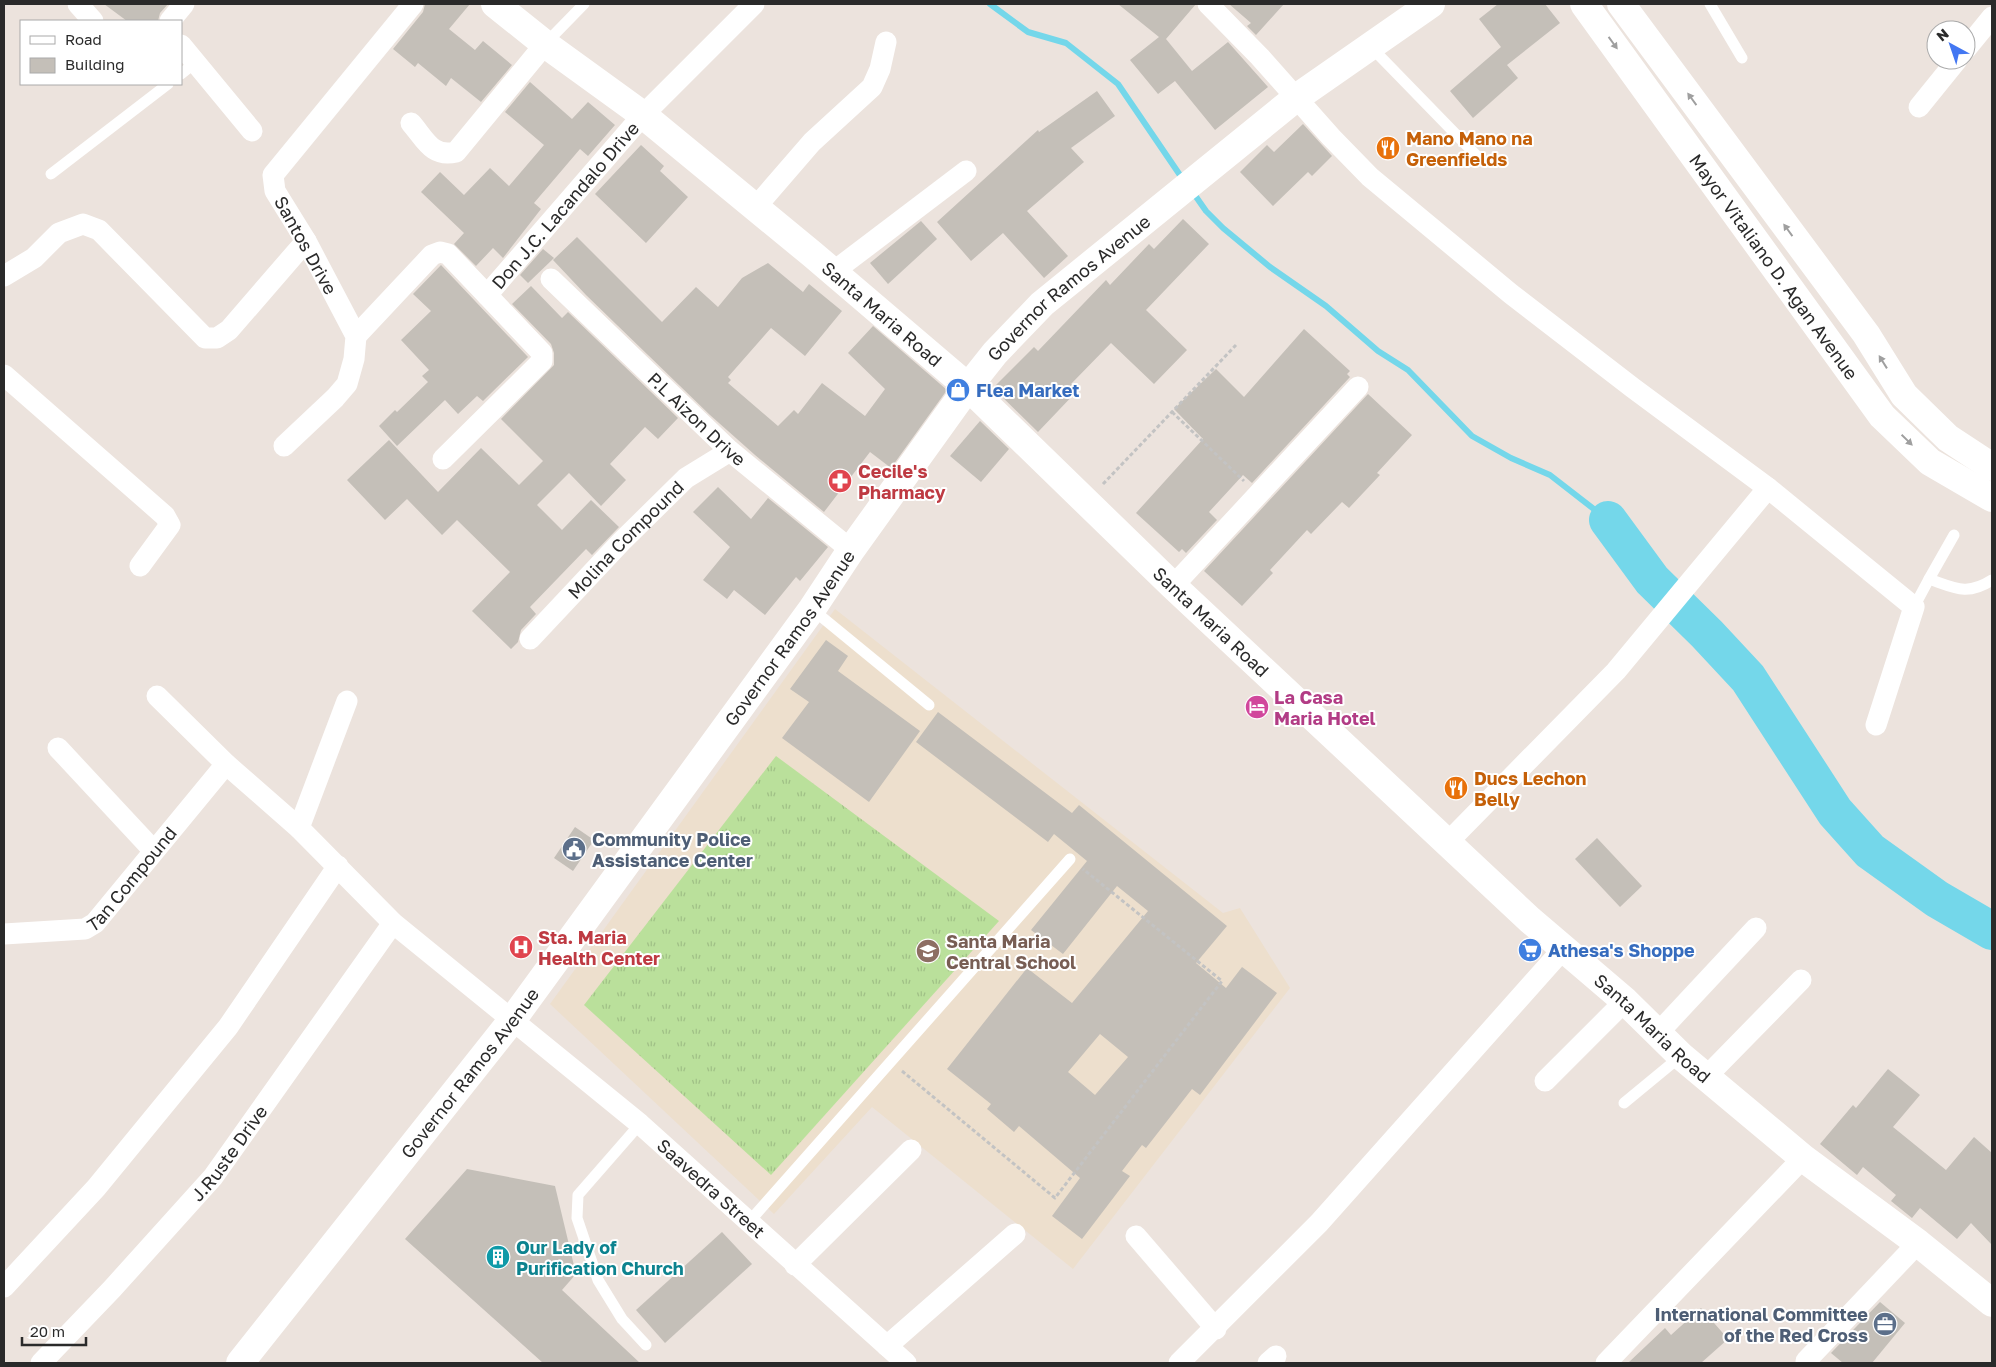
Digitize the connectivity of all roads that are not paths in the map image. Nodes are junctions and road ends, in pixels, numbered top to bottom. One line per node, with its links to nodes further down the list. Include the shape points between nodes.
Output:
1 (78, 4): 13 (street)
2 (184, 4): 14 (street)
3 (414, 4): 33 (street, Santos Drive, via 273,175 275,192)
4 (495, 4): 17 (main road, Santa Maria Road)
5 (584, 4): 17 (lane)
6 (754, 4): 26 (street, Don J.C. Lacandalo Drive)
7 (1431, 4): 18 (main road, Governor Ramos Avenue)
8 (1584, 4): 43 (main road, Mayor Vitaliano D. Agan Avenue, one-way to 43)
9 (1622, 4): 42 (main road, Mayor Vitaliano D. Agan Avenue, one-way to 9, via 1866,334)
10 (1710, 4): 20 (lane)
11 (1213, 6): 24 (street)
12 (1992, 17): 15 (street)
13 (92, 20)
14 (171, 20)
15 (1976, 37)
16 (886, 42): 32 (street, via 872,87 812,142)
17 (545, 44): 26 (main road, Santa Maria Road); 27 (street, via 456,152 436,153)
18 (1370, 46): 24 (main road, Governor Ramos Avenue); 29 (lane)
19 (182, 48): 21 (street)
20 (1742, 58)
21 (188, 68): 28 (street)
22 (1949, 70): 25 (street)
23 (167, 85): 31 (lane)
24 (1296, 98): 40 (main road, Governor Ramos Avenue, via 1042,304 995,352); 48 (street, via 1370,177 1511,294)
25 (1918, 107)
26 (643, 115): 32 (main road, Santa Maria Road); 37 (street, Don J.C. Lacandalo Drive)
27 (411, 123)
28 (252, 131)
29 (1477, 156)
30 (966, 171): 34 (street)
31 (51, 174)
32 (755, 208): 34 (main road, Santa Maria Road)
33 (306, 241): 35 (street, via 229,330 218,338 205,338 99,230 83,224 59,233 34,258); 38 (street, Santos Drive)
34 (833, 272): 40 (main road, Santa Maria Road)
35 (4, 276)
36 (551, 279): 45 (street, P.L Aizon Drive)
37 (487, 295): 38 (street, via 448,254 440,252 432,255); 46 (street, via 544,357)
38 (356, 336): 44 (street, via 347,384)
39 (4, 375): 52 (street, via 165,516 170,525)
40 (968, 387): 51 (main road, Governor Ramos Avenue); 55 (main road, Santa Maria Road)
41 (1358, 387): 55 (street)
42 (1904, 395): 43 (main road); 47 (main road, Mayor Vitaliano D. Agan Avenue, via 1948,438)
43 (1882, 416): 49 (main road, Mayor Vitaliano D. Agan Avenue, one-way to 49, via 1930,462)
44 (284, 446)
45 (730, 451): 51 (street, P.L Aizon Drive); 58 (street, Molina Compound, via 686,478 620,542)
46 (443, 459)
47 (1992, 467)
48 (1768, 488): 56 (street); 66 (street, via 1616,671)
49 (1992, 498)
50 (1954, 535): 53 (lane)
51 (852, 550): 57 (main road, Governor Ramos Avenue)
52 (140, 566)
53 (1929, 579): 54 (lane, via 1963,590 1980,588); 56 (lane)
54 (1992, 580)
55 (1173, 586): 66 (main road, Santa Maria Road)
56 (1914, 607): 62 (street)
57 (812, 609): 61 (lane); 76 (main road, Governor Ramos Avenue)
58 (530, 639)
59 (157, 696): 64 (street, Saavedra Street)
60 (347, 701): 65 (street)
61 (929, 705)
62 (1876, 725)
63 (58, 748): 67 (street)
64 (226, 764): 65 (street, Saavedra Street); 67 (street, Tan Compound)
65 (299, 828): 69 (street, Saavedra Street)
66 (1447, 843): 73 (main road, Santa Maria Road)
67 (153, 850): 72 (street, Tan Compound, via 95,923 85,929)
68 (1070, 859): 85 (lane)
69 (338, 866): 70 (street, Saavedra Street); 90 (street, via 228,1027 96,1188)
70 (392, 923): 76 (street, Saavedra Street); 96 (street, J.Ruste Drive, via 212,1177)
71 (1756, 928): 77 (street)
72 (4, 934)
73 (1564, 948): 75 (main road, Santa Maria Road); 92 (street, via 1319,1223)
74 (1801, 980): 79 (street)
75 (1625, 1002): 77 (main road, Santa Maria Road); 80 (street)
76 (513, 1019): 82 (street, Saavedra Street); 97 (main road, Governor Ramos Avenue)
77 (1657, 1034): 78 (main road, Santa Maria Road)
78 (1681, 1056): 79 (main road, Santa Maria Road); 81 (lane)
79 (1706, 1077): 84 (main road, Santa Maria Road)
80 (1546, 1081)
81 (1624, 1103)
82 (640, 1124): 85 (street, Saavedra Street); 93 (lane, via 578,1195 577,1218 598,1280 622,1319)
83 (911, 1150): 89 (street)
84 (1803, 1158): 88 (main road, Santa Maria Road); 100 (street)
85 (748, 1223): 89 (street, Saavedra Street)
86 (1015, 1234): 94 (street)
87 (1136, 1236): 92 (street)
88 (1918, 1243): 91 (main road, Santa Maria Road); 95 (street)
89 (795, 1265): 94 (street, Saavedra Street)
90 (4, 1287)
91 (1992, 1303)
92 (1216, 1329): 99 (street)
93 (646, 1345)
94 (887, 1346): 98 (street, Saavedra Street)
95 (1806, 1361)
96 (41, 1363)
97 (240, 1363)
98 (906, 1363)
99 (1179, 1363)
100 (1606, 1363)

